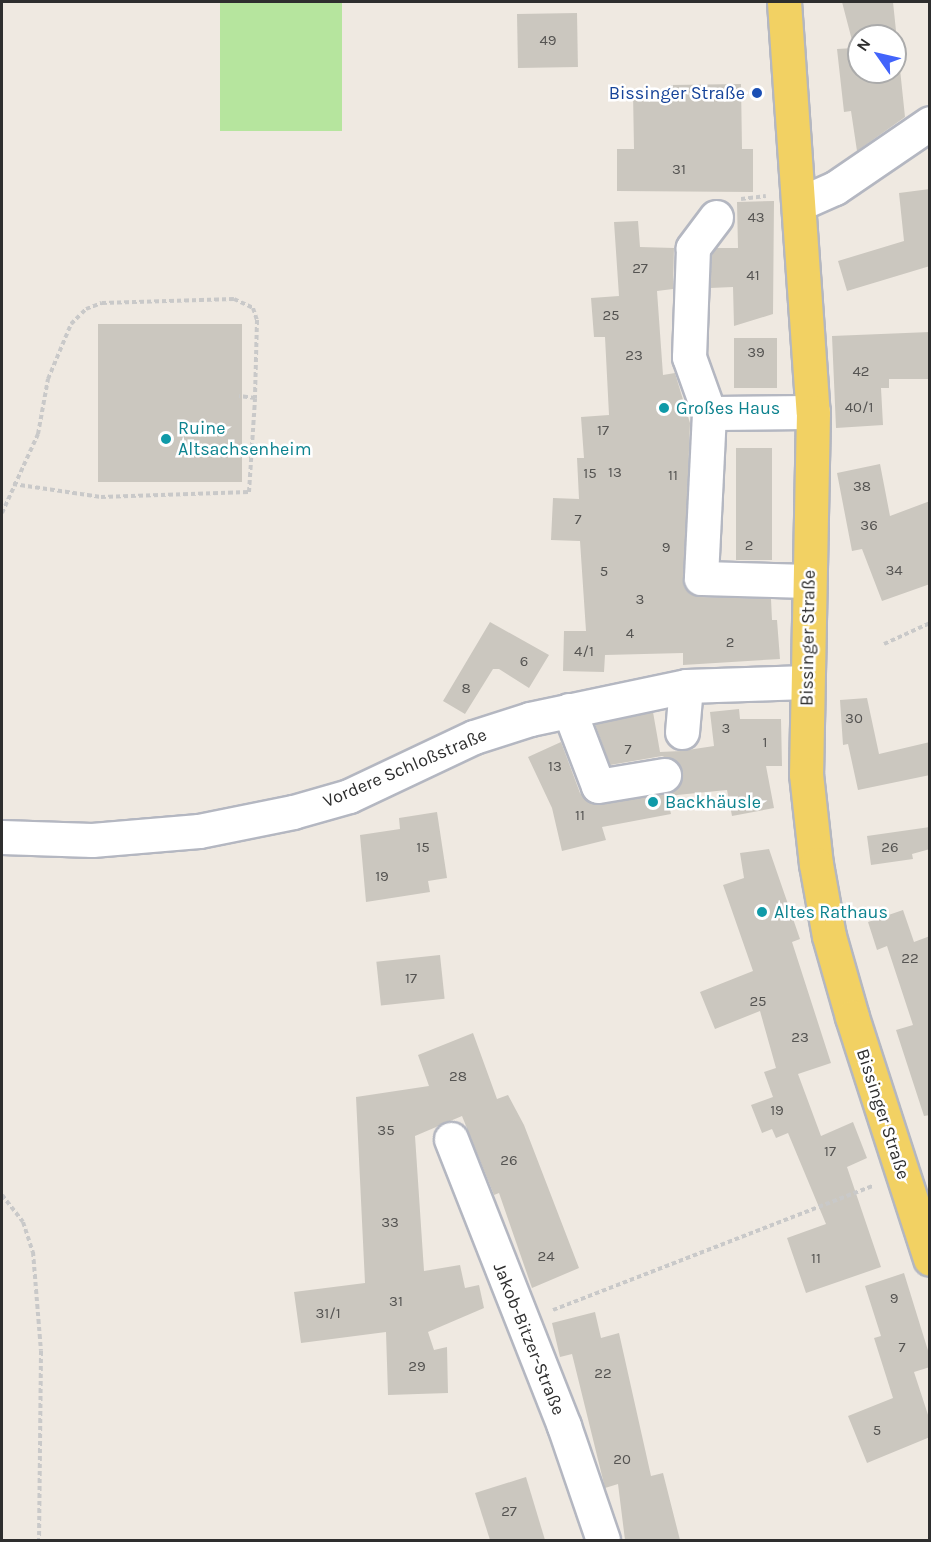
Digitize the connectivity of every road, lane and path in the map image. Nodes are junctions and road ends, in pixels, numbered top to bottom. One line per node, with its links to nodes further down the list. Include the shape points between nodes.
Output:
1 (784, 2): 3 (main road, Bissinger Straße)
2 (930, 123): 3 (street, via 836,188)
3 (800, 198): 4 (path, via 729,200); 7 (main road, Bissinger Straße)
4 (716, 217): 8 (street, via 693,248 689,357)
5 (239, 396): 6 (path)
6 (255, 398): 9 (path, via 249,492 101,497); 9 (path, via 257,320 253,308 234,298 102,303 86,309 71,324 51,372 38,434)
7 (813, 412): 8 (street); 11 (main road, Bissinger Straße)
8 (709, 413): 11 (street, via 701,578)
9 (13, 484): 10 (path)
10 (2, 513)
11 (809, 581): 14 (main road, Bissinger Straße)
12 (930, 624): 13 (path)
13 (884, 644)
14 (807, 682): 15 (street, Vordere Schloßstraße); 21 (main road, Bissinger Straße, via 806,774 829,936)
15 (686, 686): 16 (street, Vordere Schloßstraße); 17 (street)
16 (569, 710): 18 (street, via 598,786); 19 (street, Vordere Schloßstraße, via 474,737 349,796 293,812 199,831 92,840)
17 (682, 732)
18 (664, 775)
19 (2, 837)
20 (451, 1139): 24 (street, Jakob-Bitzer-Straße)
21 (903, 1175): 23 (main road, Bissinger Straße); 24 (path)
22 (2, 1195): 25 (path, via 23,1222 33,1252 41,1351)
23 (930, 1259)
24 (521, 1323): 26 (street, Jakob-Bitzer-Straße, via 564,1426)
25 (39, 1540)
26 (603, 1540)

